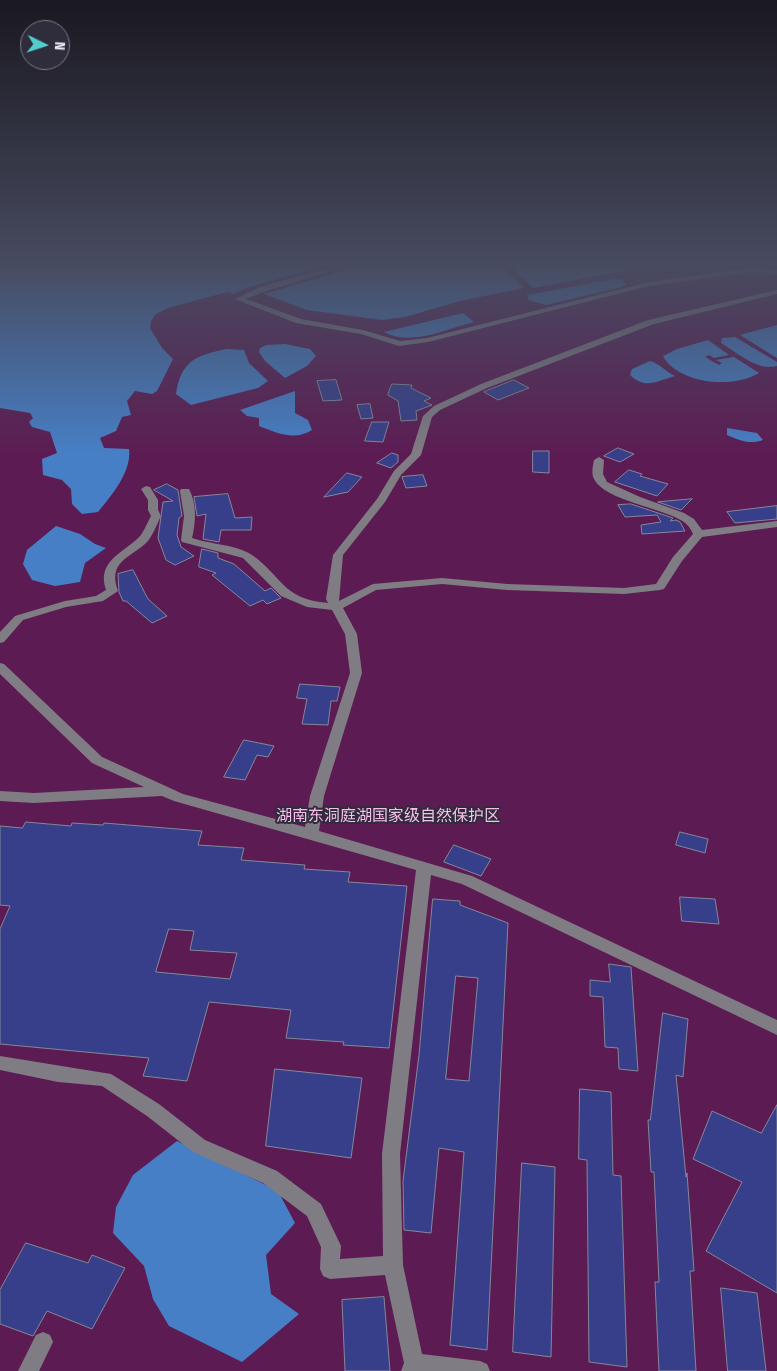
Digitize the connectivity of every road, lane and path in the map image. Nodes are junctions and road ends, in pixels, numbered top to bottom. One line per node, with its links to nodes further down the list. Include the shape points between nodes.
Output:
1 (334, 327): 2 (street, via 364,332 399,344)
2 (475, 327)
3 (638, 327): 9 (street, via 540,363 437,408 428,416 416,455 397,473 382,500 338,555 332,599)
4 (599, 460): 8 (street, via 598,479 608,488 680,515)
5 (146, 489): 10 (street, via 153,500 156,516 142,541 114,565 108,579 112,592 99,599 65,604 19,618)
6 (185, 491): 9 (street, via 190,512 186,540 247,556 285,594 311,605)
7 (777, 524): 8 (street)
8 (699, 534): 9 (street, via 677,558 660,587 624,591 442,581 373,587)
9 (336, 606): 14 (street, via 351,634 356,673 317,796)
10 (0, 639)
11 (0, 667): 12 (street, via 97,760)
12 (164, 791): 13 (street, via 34,798); 14 (street, via 179,798)
13 (0, 796)
14 (311, 834): 15 (street)
15 (424, 868): 16 (street, via 467,880); 18 (street, via 391,1154)
16 (777, 1028)
17 (0, 1063): 18 (street, via 105,1079 154,1110 198,1146 270,1177 314,1210 331,1246 330,1269)
18 (393, 1265): 20 (street)
19 (43, 1342): 21 (street)
20 (412, 1367): 22 (street)
21 (28, 1371)
22 (480, 1371)

